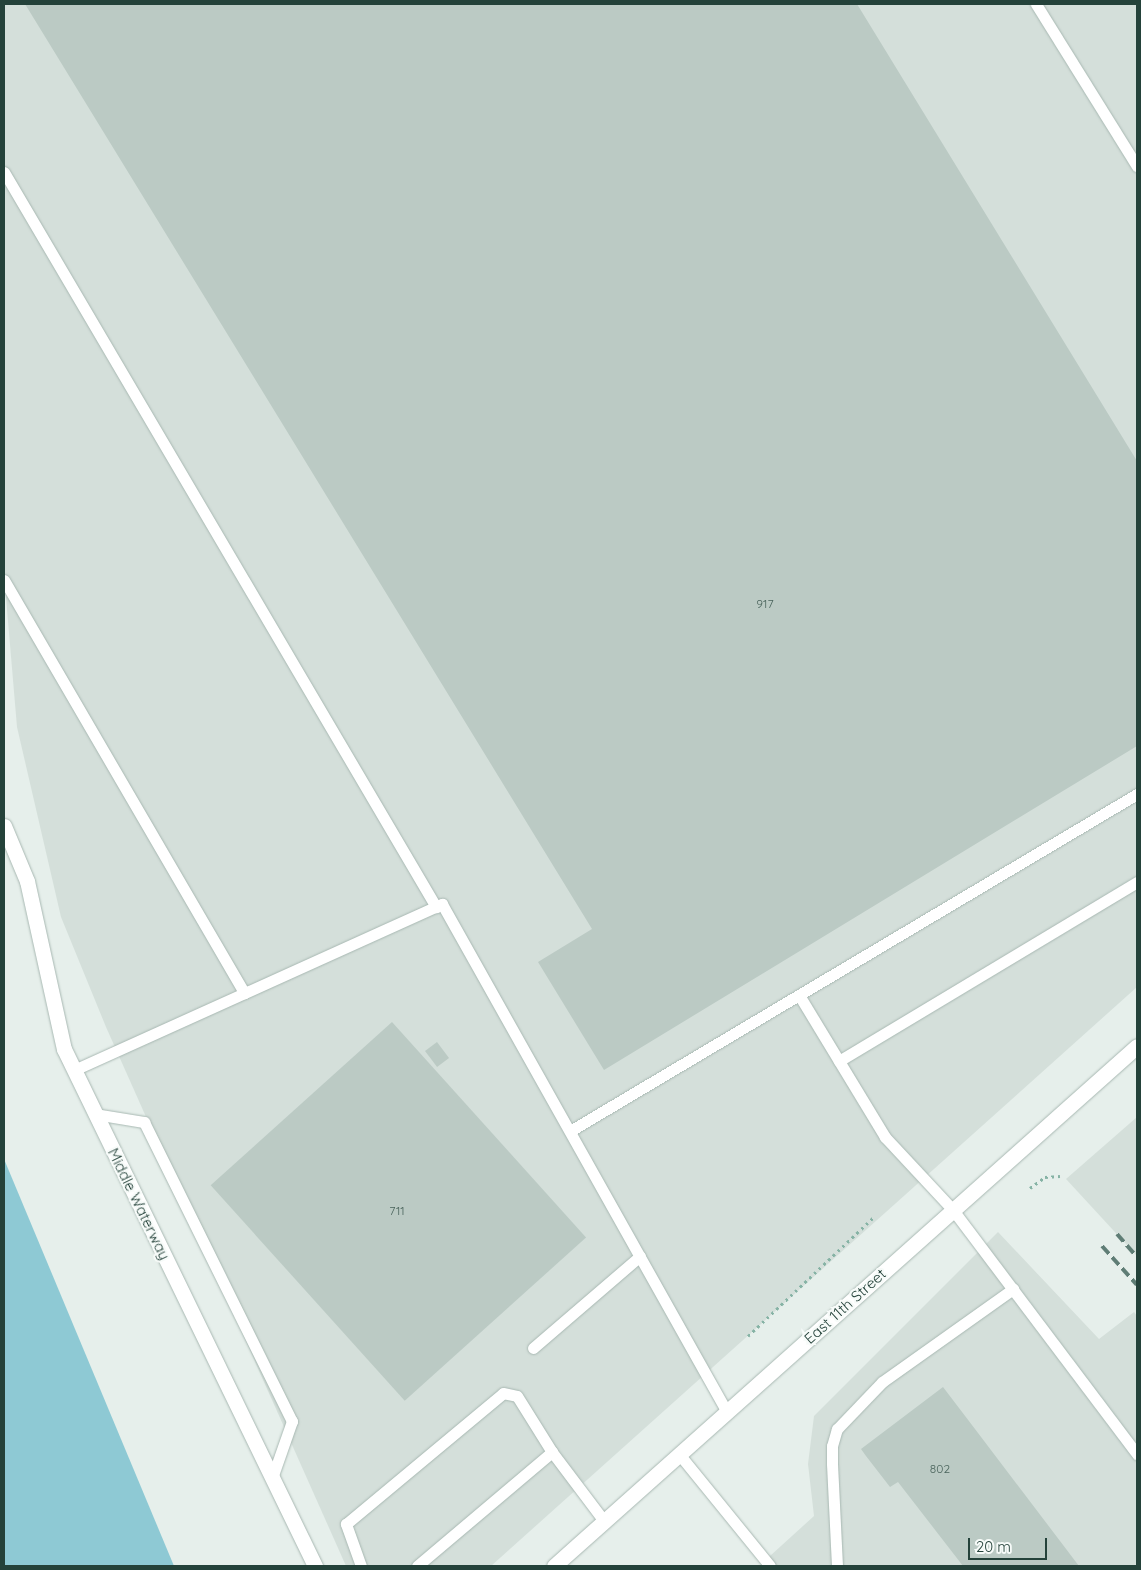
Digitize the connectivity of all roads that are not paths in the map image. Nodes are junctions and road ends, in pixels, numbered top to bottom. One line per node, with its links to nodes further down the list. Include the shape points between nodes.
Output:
1 (1036, 4): 2 (lane)
2 (1137, 166)
3 (4, 172): 8 (lane)
4 (4, 580): 9 (lane)
5 (1137, 794): 10 (lane)
6 (4, 826): 13 (street, Middle Waterway, via 27,882 64,1049)
7 (1137, 882): 12 (lane)
8 (436, 907): 9 (lane); 15 (lane, via 442,904)
9 (244, 993): 13 (lane)
10 (799, 995): 12 (lane); 15 (lane)
11 (1137, 1046): 16 (street, East 11th Street)
12 (839, 1061): 16 (lane, via 884,1137)
13 (74, 1070): 14 (street, Middle Waterway)
14 (95, 1114): 24 (street, Middle Waterway); 24 (lane, via 144,1122 292,1421)
15 (570, 1131): 17 (lane)
16 (953, 1210): 18 (lane); 20 (street, East 11th Street)
17 (640, 1256): 19 (lane); 20 (lane)
18 (1012, 1289): 23 (lane); 31 (lane, via 882,1382 837,1429 832,1463)
19 (533, 1348)
20 (727, 1412): 22 (street, East 11th Street)
21 (552, 1452): 25 (lane); 27 (lane, via 517,1396 503,1393 346,1524); 28 (lane)
22 (679, 1454): 25 (street, East 11th Street); 30 (lane)
23 (1137, 1454)
24 (272, 1478): 26 (street, Middle Waterway)
25 (604, 1521): 29 (street, East 11th Street)
26 (315, 1566)
27 (361, 1566)
28 (417, 1566)
29 (554, 1566)
30 (770, 1566)
31 (837, 1566)

